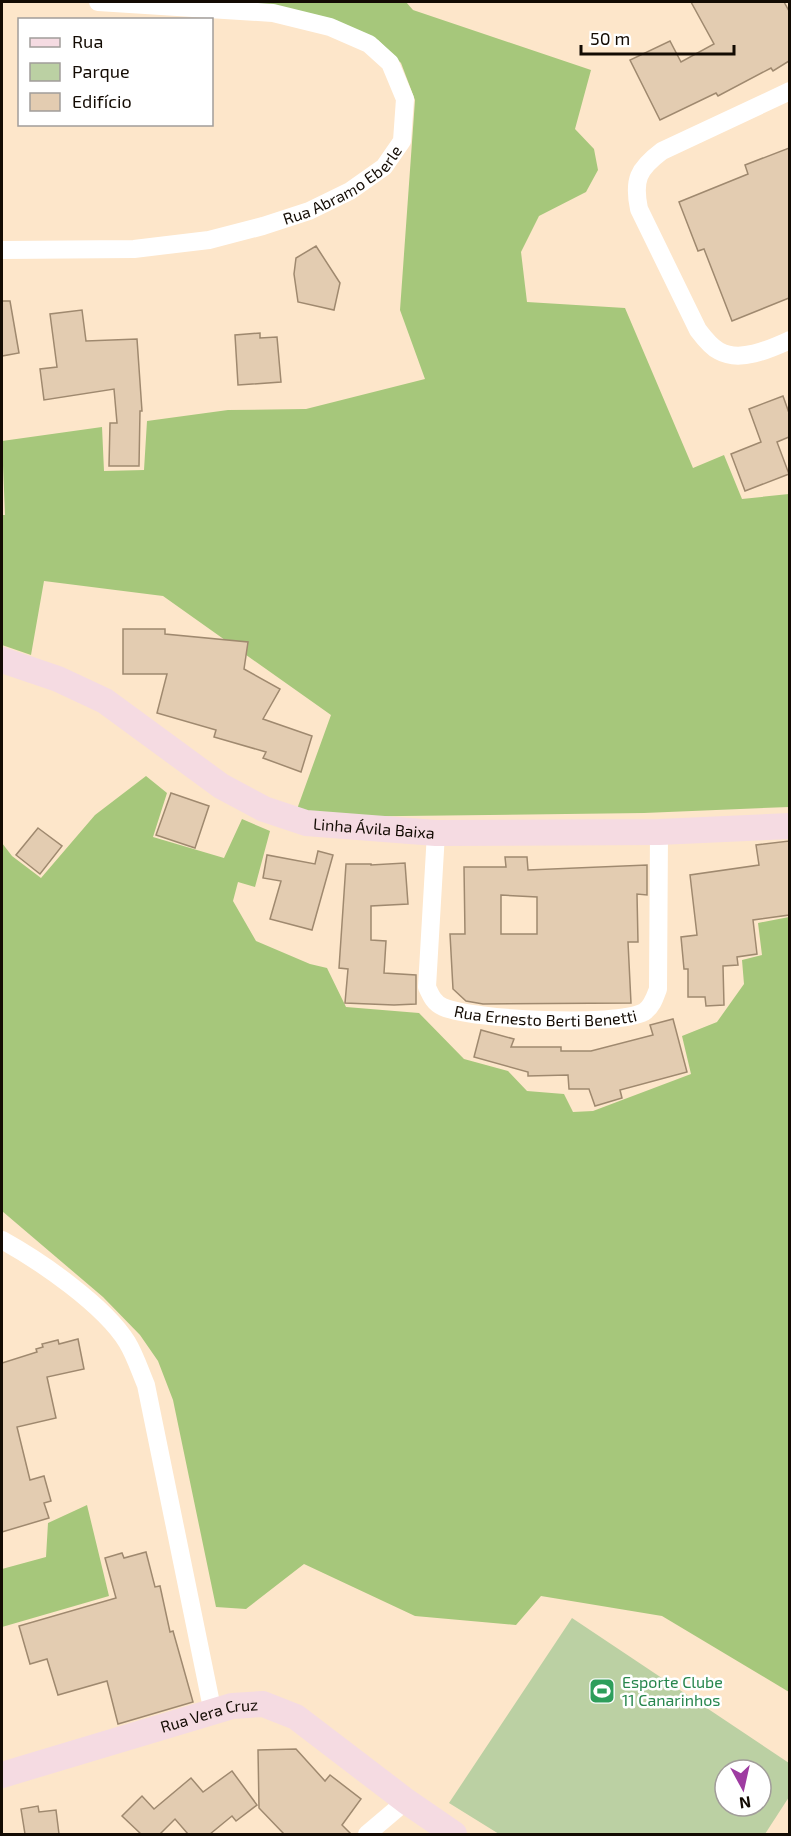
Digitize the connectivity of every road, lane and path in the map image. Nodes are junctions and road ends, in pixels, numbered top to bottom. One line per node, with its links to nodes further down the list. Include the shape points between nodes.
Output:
1 (98, 2): 3 (street, Rua Abramo Eberle, via 273,13 330,27 369,44 390,63 405,99 402,141 384,167 350,191 309,212 263,226 209,240 134,249)
2 (789, 91): 4 (street, via 662,151 647,162 635,191 639,209 709,344 720,352 738,356)
3 (2, 250)
4 (789, 340)
5 (2, 660): 8 (street, Linha Ávila Baixa, via 58,679 105,701 221,786 264,810 306,823)
6 (789, 826): 7 (street, Linha Ávila Baixa)
7 (659, 832): 8 (street, Linha Ávila Baixa); 8 (street, Rua Ernesto Berti Benetti, via 658,988 653,1003 644,1012 585,1021 460,1012 433,1000 427,987)
8 (436, 833)
9 (2, 1240): 10 (street, via 30,1256 97,1308 127,1342 146,1385)
10 (213, 1713): 11 (street, Rua Vera Cruz); 12 (street, Rua Vera Cruz, via 252,1704 286,1712)
11 (2, 1775)
12 (406, 1801): 13 (street); 14 (street, Rua Vera Cruz)
13 (367, 1834)
14 (454, 1834)

